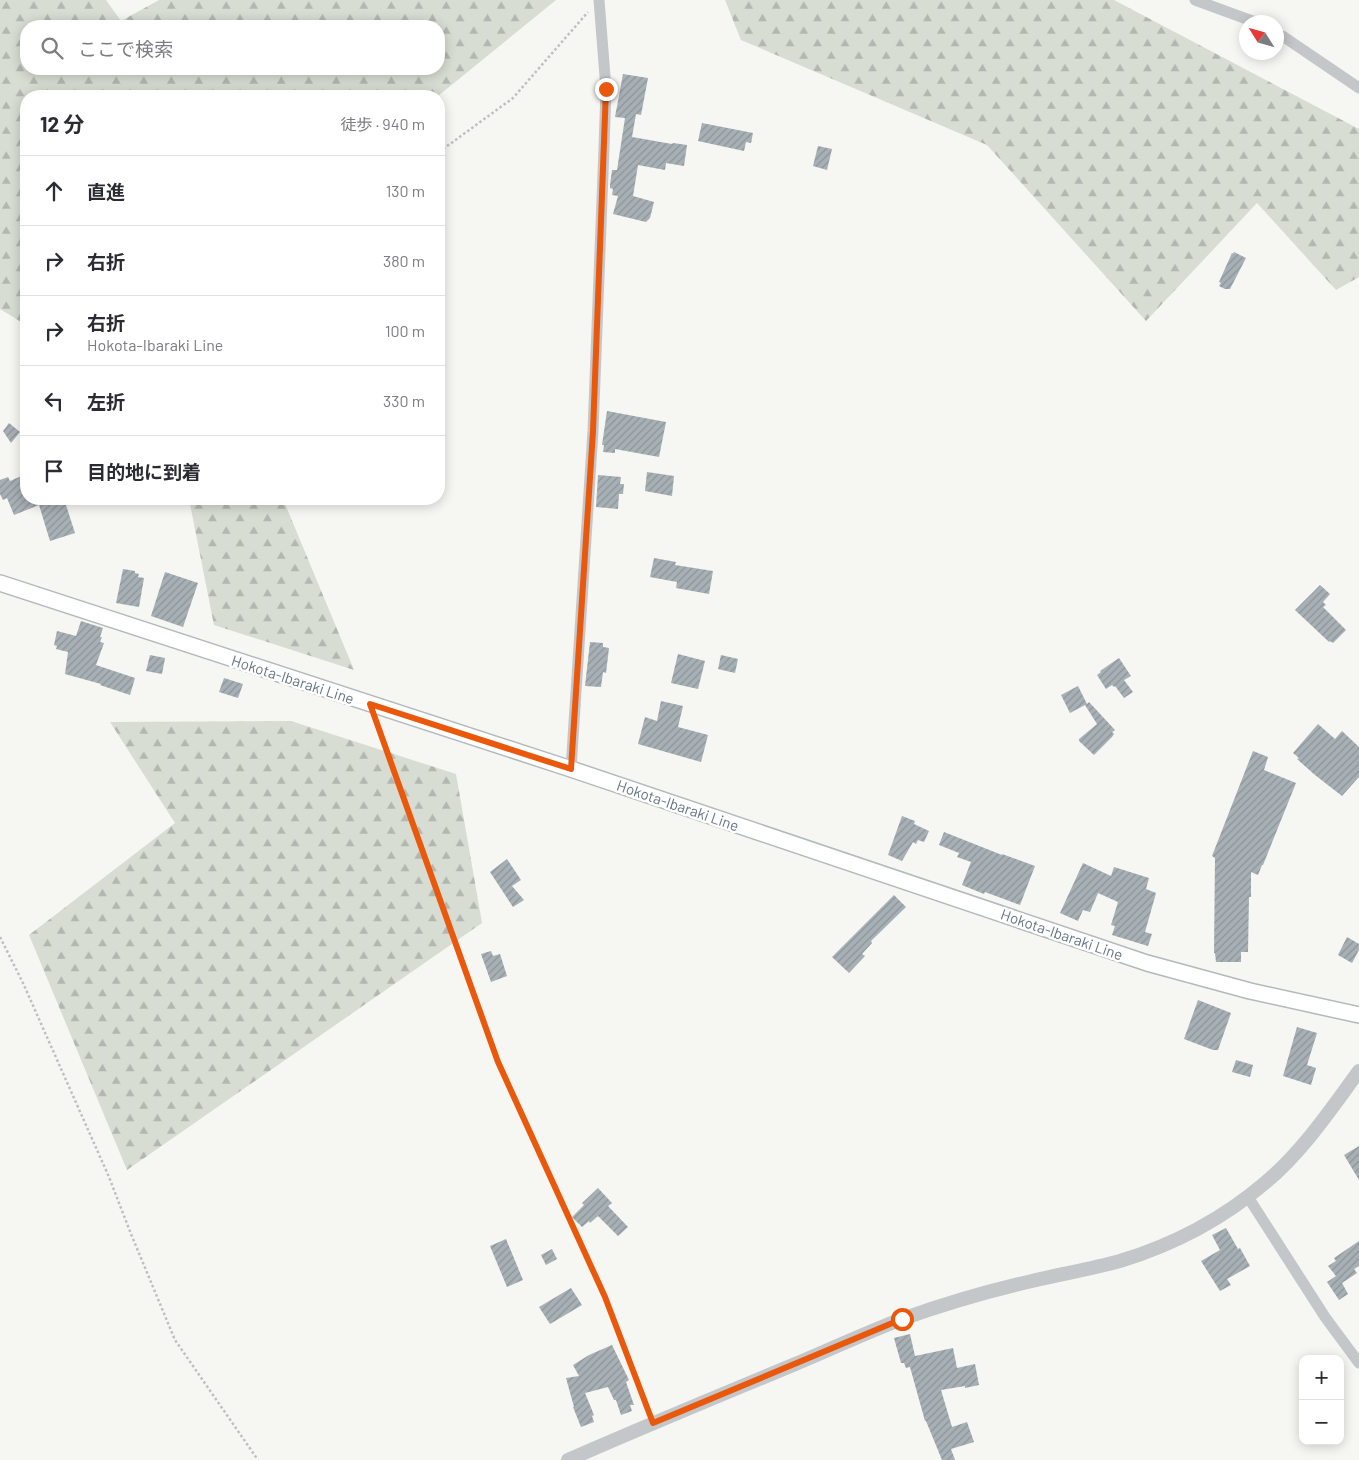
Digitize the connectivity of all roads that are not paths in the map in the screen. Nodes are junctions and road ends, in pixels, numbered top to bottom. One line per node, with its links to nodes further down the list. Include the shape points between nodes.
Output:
1 (1195, 0): 3 (street)
2 (596, 3): 7 (street, via 606,89 593,431)
3 (1239, 16)
4 (1284, 37): 5 (street)
5 (1359, 88)
6 (0, 583): 7 (main road, Hokota-Ibaraki Line)
7 (571, 769): 8 (main road, Hokota-Ibaraki Line, via 1147,963 1250,991)
8 (1359, 1015)
9 (1359, 1071): 10 (street, via 1290,1159)
10 (1248, 1197): 11 (street, via 1325,1317); 12 (street, via 1209,1223 1165,1244 1120,1261 1031,1281 902,1319)
11 (1359, 1363)
12 (568, 1460)

